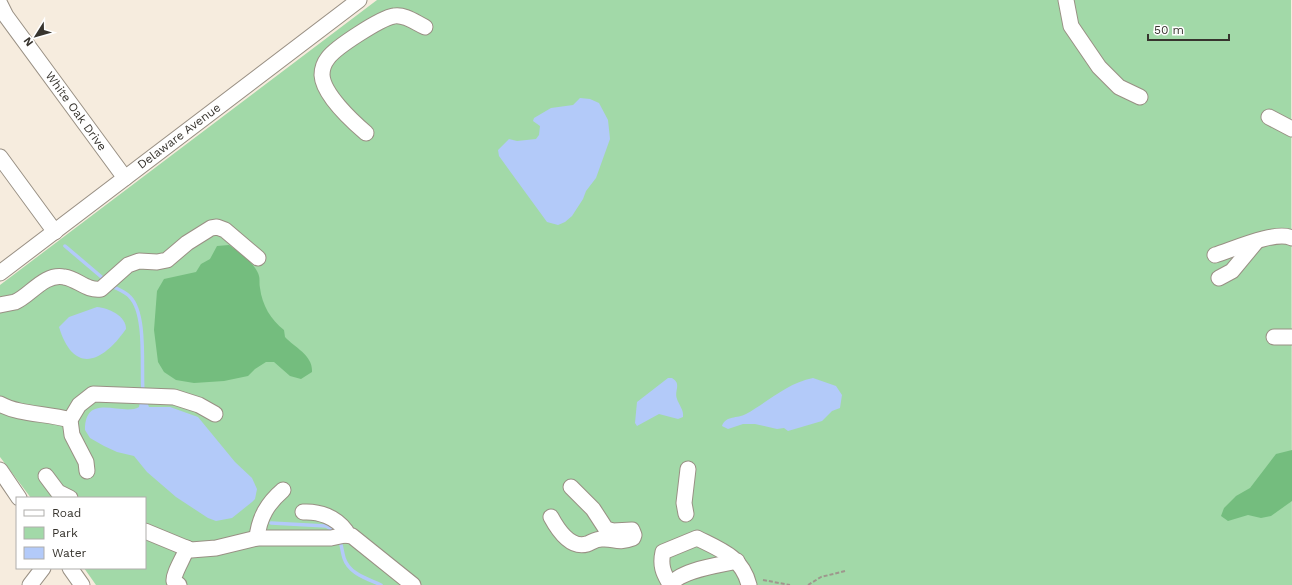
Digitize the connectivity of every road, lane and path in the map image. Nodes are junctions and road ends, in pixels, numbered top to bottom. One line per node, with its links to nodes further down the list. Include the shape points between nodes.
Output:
1 (360, 0): 10 (street, Delaware Avenue)
2 (1066, 0): 5 (street, via 1071,26 1099,67 1119,87)
3 (0, 4): 10 (street, White Oak Drive, via 6,16)
4 (425, 27): 8 (street, via 404,16 395,15 384,19 328,57 323,66 324,84 343,111)
5 (1140, 97)
6 (1269, 117): 7 (street)
7 (1292, 129)
8 (366, 132)
9 (0, 157): 11 (street)
10 (125, 178): 11 (street, Delaware Avenue)
11 (55, 232): 16 (street, Delaware Avenue)
12 (1292, 238): 13 (street, via 1275,235)
13 (1256, 242): 14 (street); 17 (street, via 1232,271)
14 (1215, 255)
15 (258, 258): 18 (street, via 225,230 217,227 203,231 167,260 139,261 128,265 109,283 90,290 64,277 54,277 16,301)
16 (0, 273)
17 (1220, 278)
18 (0, 305)
19 (1274, 337): 20 (street)
20 (1292, 337)
21 (0, 404): 23 (street, via 18,411 54,415)
22 (215, 414): 23 (street, via 184,400 143,395 92,394 78,405)
23 (70, 420): 26 (street, via 72,435 86,462)
24 (688, 469): 33 (street, via 684,503)
25 (0, 470): 30 (street)
26 (87, 470)
27 (46, 476): 31 (street, via 58,492)
28 (571, 487): 34 (street, via 593,509 606,535 586,544 571,542 562,535)
29 (284, 490): 37 (street, via 264,512 259,522)
30 (18, 497)
31 (68, 497)
32 (303, 512): 36 (street, via 336,520 346,531)
33 (686, 514)
34 (551, 517)
35 (146, 531): 38 (street)
36 (338, 537): 37 (street); 47 (street, via 352,536)
37 (257, 538): 38 (street, via 216,548)
38 (187, 548): 46 (street, via 174,577 174,581)
39 (737, 561): 43 (street); 48 (street, via 686,574 675,578); 48 (street, via 697,538 663,552 663,573)
40 (42, 569): 44 (street)
41 (71, 569): 45 (street)
42 (845, 570): 50 (path, via 821,577)
43 (753, 584): 49 (path)
44 (30, 585)
45 (82, 585)
46 (179, 585)
47 (413, 585)
48 (670, 585)
49 (790, 585)
50 (808, 585)

